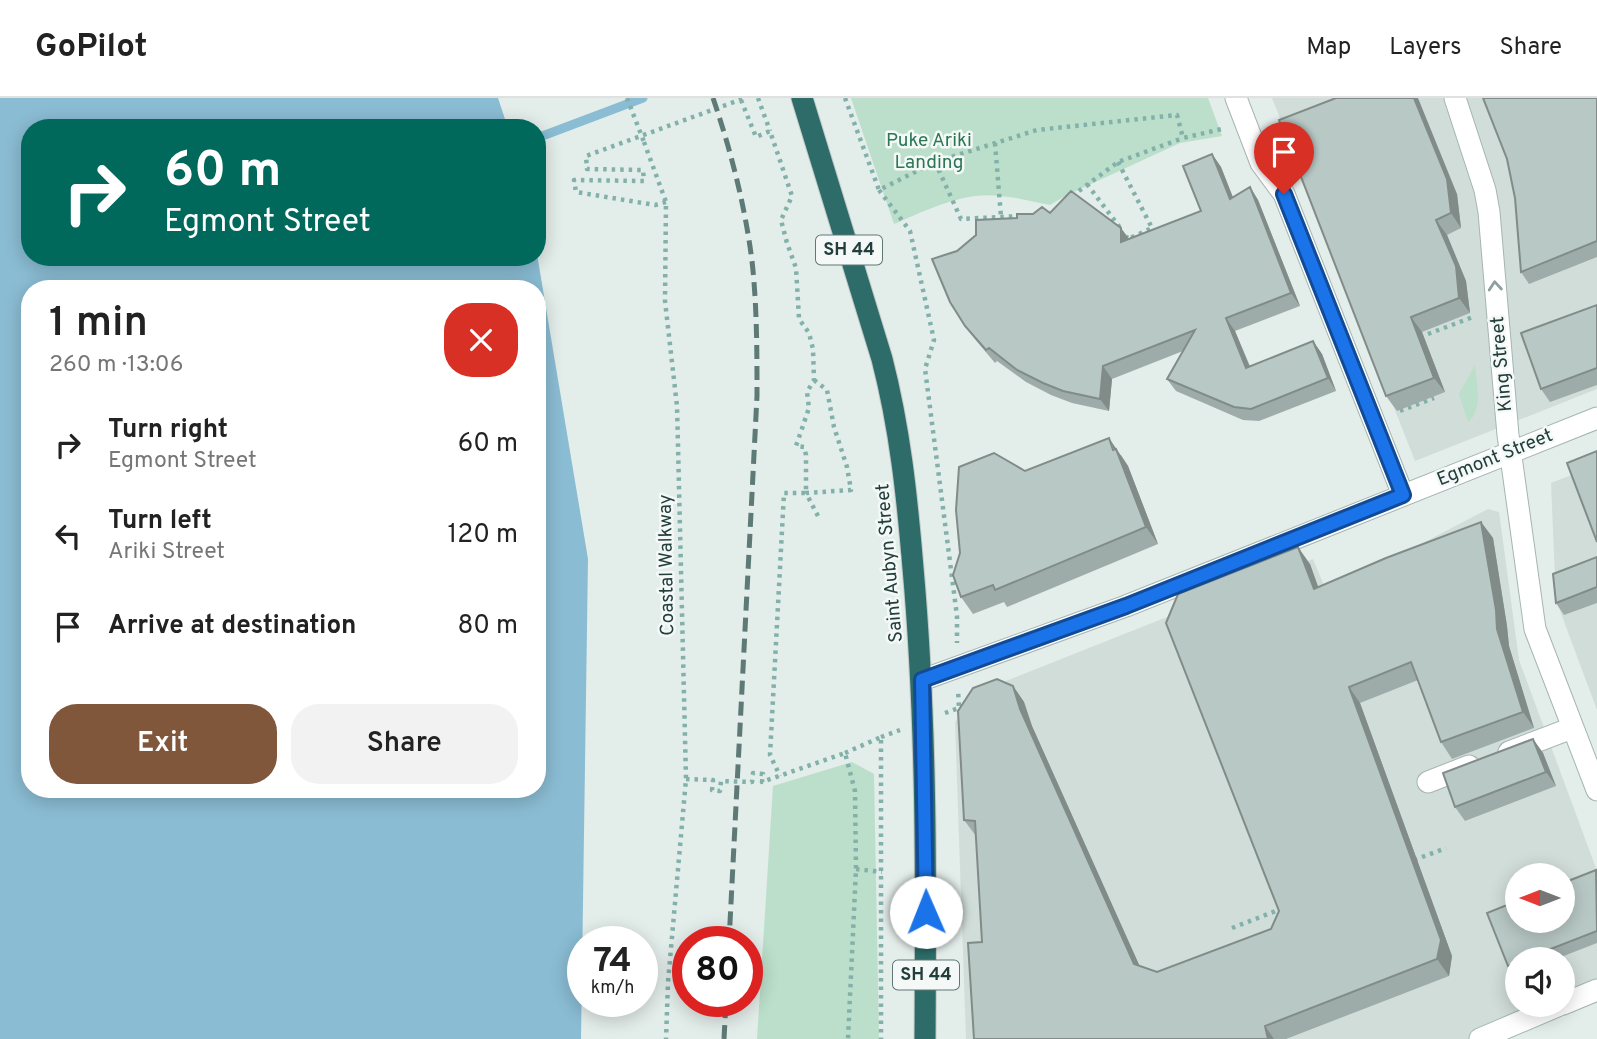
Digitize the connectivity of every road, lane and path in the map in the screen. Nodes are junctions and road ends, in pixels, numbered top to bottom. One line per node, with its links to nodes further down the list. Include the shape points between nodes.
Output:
1 (627, 98): 17 (path, Coastal Walkway, bridge)
2 (758, 98): 9 (path)
3 (802, 98): 31 (highway, Saint Aubyn Street / SH 44, via 894,402)
4 (845, 98): 15 (path)
5 (1236, 98): 8 (street)
6 (1455, 98): 20 (street, King Street, one-way to 6, via 1485,190)
7 (743, 99): 9 (path, via 756,136); 17 (path, via 586,156 587,169 643,170 645,181 574,180 576,192 655,205)
8 (1247, 123): 10 (path); 28 (street, via 1261,163 1284,194)
9 (770, 131): 22 (path, via 792,196 781,220 796,268 799,319 813,349)
10 (1184, 138): 11 (path, via 1177,115 1037,130); 13 (path)
11 (995, 144): 12 (path); 19 (path)
12 (935, 162): 15 (path); 19 (path, via 961,219)
13 (1118, 162): 14 (path); 14 (path, via 1152,228 1128,239)
14 (1087, 184): 16 (path)
15 (879, 190): 30 (path, via 911,231 934,340 925,369 957,616)
16 (1067, 199)
17 (666, 202): 37 (path, Coastal Walkway, via 665,301 677,406)
18 (1023, 216): 19 (path)
19 (1001, 217)
20 (1497, 307): 21 (path); 26 (street, King Street)
21 (1414, 340)
22 (814, 380): 27 (path, via 807,392 809,408 796,446 804,447 806,455); 27 (path, via 827,390 851,490)
23 (1434, 398): 24 (path)
24 (1400, 411)
25 (1597, 418): 26 (street, Egmont Street)
26 (1511, 452): 28 (street, Egmont Street); 33 (street, King Street, via 1535,629)
27 (806, 493): 29 (path); 36 (path, via 784,493 770,755)
28 (1403, 495): 30 (street, Egmont Street, via 1126,606)
29 (819, 518)
30 (958, 667): 31 (street, Egmont Street); 32 (path, via 959,708)
31 (922, 680): 32 (highway, Saint Aubyn Street / SH 44)
32 (923, 722): 34 (path); 52 (highway, Saint Aubyn Street / SH 44)
33 (1572, 728): 38 (street); 39 (street, King Street)
34 (881, 737): 35 (path); 43 (path)
35 (845, 753): 36 (path); 42 (path, via 855,791)
36 (780, 776): 37 (path, via 762,782 763,774 753,773 752,782 721,780 720,791 712,790 713,780)
37 (686, 779): 49 (path, Coastal Walkway)
38 (1427, 782)
39 (1597, 790)
40 (1446, 848): 41 (path)
41 (1408, 862)
42 (856, 869): 43 (path); 50 (path)
43 (882, 872): 51 (path)
44 (1282, 909): 45 (path)
45 (1232, 928)
46 (1597, 990): 47 (street)
47 (1575, 999)
48 (1532, 1017): 53 (street)
49 (666, 1039)
50 (848, 1039)
51 (881, 1039)
52 (925, 1039)
53 (1480, 1039)

